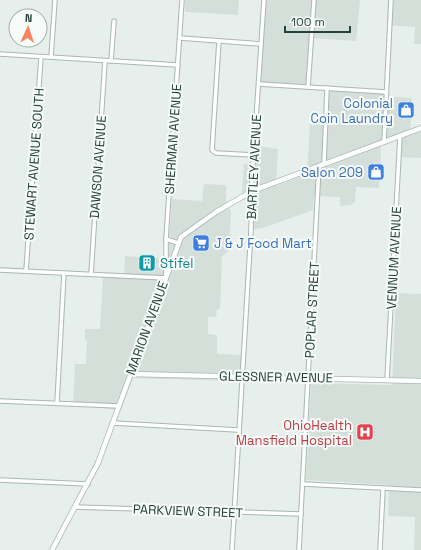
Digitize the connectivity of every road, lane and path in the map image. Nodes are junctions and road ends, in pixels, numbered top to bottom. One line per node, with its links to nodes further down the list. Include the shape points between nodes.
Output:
1 (54, 0): 12 (street)
2 (182, 0): 7 (street, SHERMAN AVENUE)
3 (264, 0): 9 (street, BARTLEY AVENUE)
4 (314, 0): 17 (street)
5 (391, 0): 19 (street)
6 (114, 21): 14 (street)
7 (180, 38): 8 (street); 15 (street, SHERMAN AVENUE)
8 (219, 41): 9 (street); 23 (street, via 212,150)
9 (261, 44): 16 (street, BARTLEY AVENUE)
10 (0, 54): 11 (street)
11 (41, 57): 12 (street); 30 (street, STEWART AVENUE SOUTH)
12 (51, 57): 13 (street)
13 (105, 61): 14 (street); 32 (street, DAWSON AVENUE)
14 (111, 61): 15 (street)
15 (178, 65): 27 (street, SHERMAN AVENUE)
16 (258, 84): 17 (street); 23 (street, BARTLEY AVENUE)
17 (308, 87): 18 (street)
18 (327, 88): 19 (street); 24 (street)
19 (386, 92): 22 (street)
20 (421, 128): 21 (street, MARION AVENUE)
21 (400, 136): 22 (street, MARION AVENUE); 37 (street, VENNUM AVENUE)
22 (384, 142): 24 (street, MARION AVENUE)
23 (254, 155): 26 (street, BARTLEY AVENUE)
24 (324, 164): 25 (street, MARION AVENUE)
25 (319, 166): 26 (street, MARION AVENUE); 36 (street, POPLAR STREET)
26 (252, 191): 28 (street, MARION AVENUE, via 193,228); 35 (street, BARTLEY AVENUE)
27 (166, 238): 28 (street); 33 (street, SHERMAN AVENUE)
28 (178, 243): 33 (street, MARION AVENUE)
29 (0, 270): 30 (street)
30 (26, 271): 31 (street)
31 (64, 273): 32 (street); 40 (street)
32 (91, 274): 33 (street)
33 (166, 278): 34 (street, MARION AVENUE)
34 (131, 374): 35 (street, GLESSNER AVENUE); 41 (street, MARION AVENUE)
35 (241, 377): 36 (street, GLESSNER AVENUE); 43 (street, BARTLEY AVENUE)
36 (308, 378): 37 (street, GLESSNER AVENUE); 46 (street, POPLAR STREET)
37 (387, 380): 38 (street, GLESSNER AVENUE)
38 (421, 381)
39 (0, 401): 40 (street)
40 (57, 403): 41 (street)
41 (119, 406): 42 (street, MARION AVENUE)
42 (113, 423): 43 (street); 45 (street, MARION AVENUE)
43 (238, 430): 50 (street, BARTLEY AVENUE)
44 (0, 480): 45 (street)
45 (88, 484): 49 (street, MARION AVENUE)
46 (303, 484): 47 (street); 51 (street, POPLAR STREET)
47 (382, 489): 48 (street); 55 (street)
48 (421, 490)
49 (75, 507): 50 (street, PARKVIEW STREET); 52 (street, MARION AVENUE)
50 (234, 512): 51 (street, PARKVIEW STREET); 53 (street, BARTLEY AVENUE)
51 (301, 514): 54 (street, POPLAR STREET)
52 (52, 550)
53 (232, 550)
54 (299, 550)
55 (380, 550)

